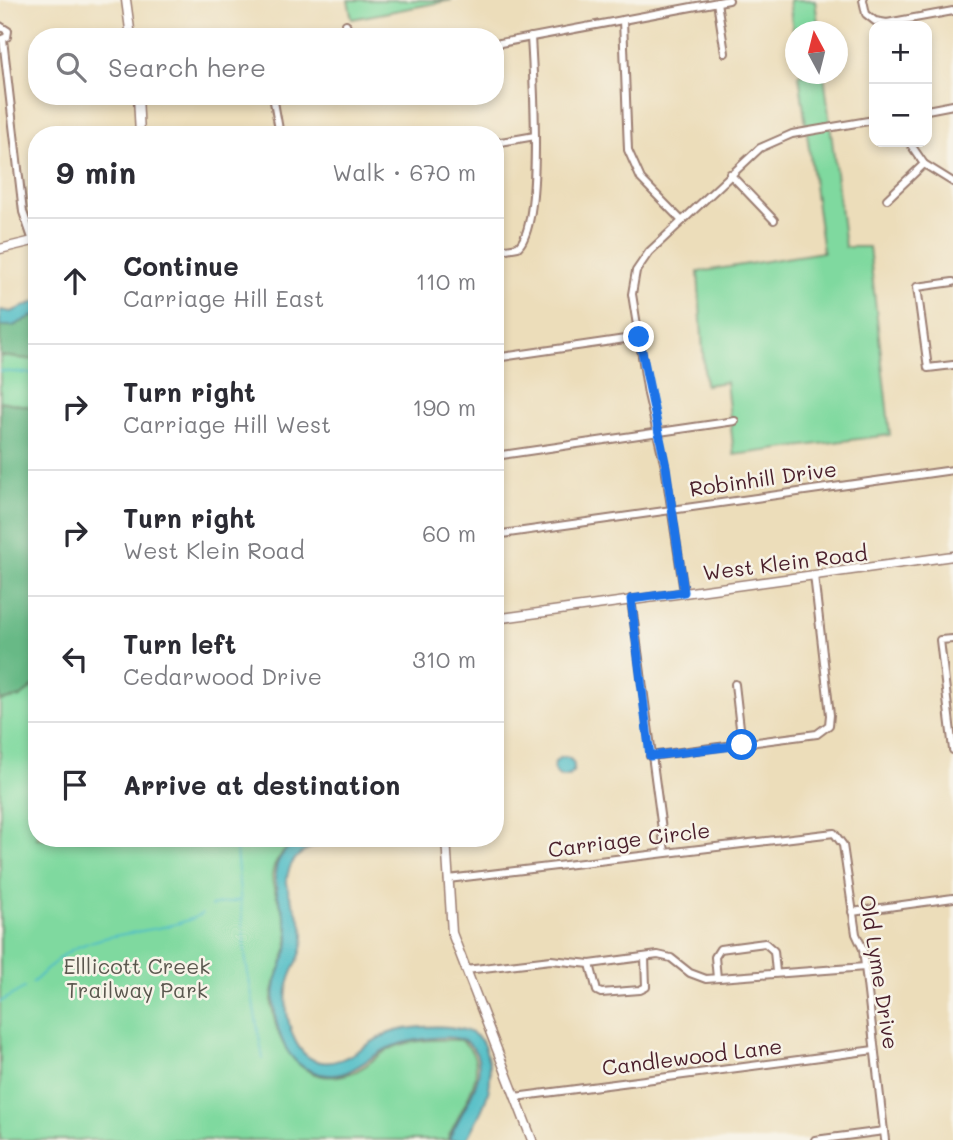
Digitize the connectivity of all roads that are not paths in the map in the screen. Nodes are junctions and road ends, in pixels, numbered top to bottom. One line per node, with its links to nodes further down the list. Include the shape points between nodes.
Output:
1 (126, 0): 9 (street)
2 (729, 0): 4 (street)
3 (863, 0): 5 (street, via 866,14 881,23)
4 (717, 2): 6 (street); 14 (street)
5 (953, 11)
6 (624, 20): 11 (street); 30 (street, via 628,150 641,179)
7 (346, 24): 10 (street)
8 (0, 26): 12 (street, via 8,30)
9 (130, 28)
10 (347, 28)
11 (531, 37): 13 (street); 22 (street)
12 (1, 39): 31 (street)
13 (504, 42)
14 (725, 53)
15 (138, 105): 20 (street)
16 (275, 105): 21 (street)
17 (953, 105): 18 (street)
18 (932, 109)
19 (869, 121): 26 (street, via 780,138 751,154)
20 (140, 126)
21 (278, 126)
22 (536, 136): 23 (street); 34 (street, via 529,232 518,247)
23 (504, 141)
24 (912, 147): 25 (street)
25 (924, 164): 27 (street); 28 (street)
26 (730, 174): 29 (street); 30 (street)
27 (953, 182)
28 (887, 199)
29 (774, 220)
30 (681, 221): 36 (street, via 636,271 632,294)
31 (28, 224)
32 (28, 243): 33 (street)
33 (0, 249)
34 (504, 249)
35 (953, 282): 38 (street, via 917,287 928,368)
36 (639, 337): 37 (street); 40 (street)
37 (504, 357)
38 (953, 365)
39 (735, 421): 40 (street)
40 (657, 431): 41 (street); 43 (street)
41 (504, 455)
42 (953, 470): 43 (street, Robinhill Drive)
43 (672, 509): 44 (street, Robinhill Drive); 47 (street)
44 (504, 534)
45 (953, 556): 46 (street, West Klein Road)
46 (814, 575): 47 (street, West Klein Road); 52 (street, via 829,725 817,734)
47 (684, 592): 48 (street, West Klein Road)
48 (631, 599): 49 (street, West Klein Road); 54 (street)
49 (504, 618)
50 (953, 639): 53 (street, via 940,640)
51 (735, 684): 52 (street)
52 (742, 745): 54 (street)
53 (953, 750)
54 (650, 756): 57 (street)
55 (814, 834): 57 (street, Carriage Circle); 60 (street, Old Lyme Drive, via 834,833 843,845)
56 (446, 847): 58 (street)
57 (665, 852): 58 (street, Carriage Circle)
58 (448, 879): 64 (street, via 452,933)
59 (953, 898): 60 (street)
60 (852, 912): 63 (street, Old Lyme Drive)
61 (645, 957): 62 (street); 62 (street, via 647,981 640,990 601,993); 66 (street, via 664,956 697,977)
62 (590, 964): 64 (street, via 551,960)
63 (865, 967): 65 (street); 67 (street, Old Lyme Drive)
64 (466, 970): 68 (street)
65 (776, 972): 66 (street); 66 (street, via 774,951 765,943 720,949 715,957)
66 (717, 978)
67 (874, 1050): 68 (street, Candlewood Lane); 69 (street, Old Lyme Drive)
68 (515, 1097): 70 (street)
69 (884, 1131): 71 (street); 72 (street, Old Lyme Drive)
70 (532, 1140)
71 (815, 1140)
72 (885, 1140)

